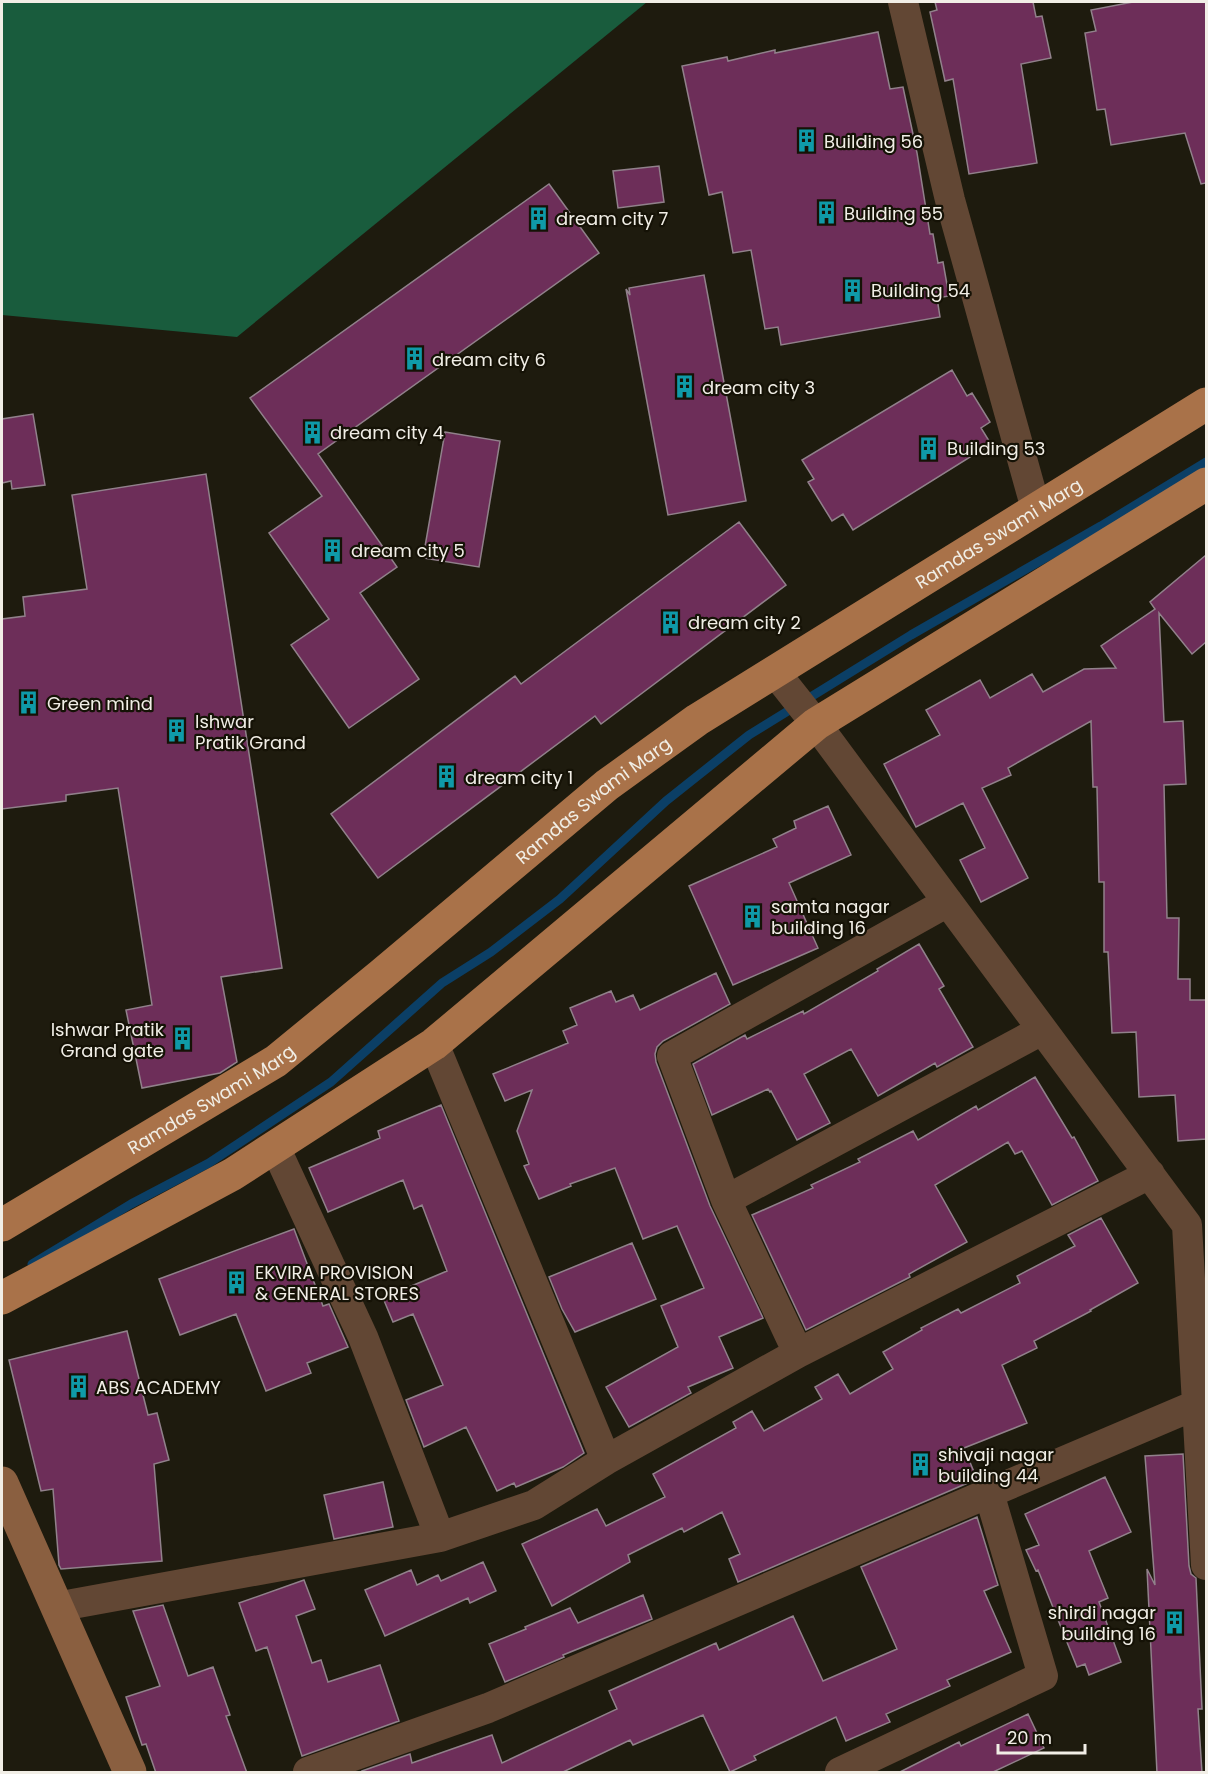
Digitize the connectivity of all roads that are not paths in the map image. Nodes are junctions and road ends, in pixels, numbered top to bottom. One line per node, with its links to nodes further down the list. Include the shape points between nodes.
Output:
1 (903, 2): 4 (street, via 950,200)
2 (1206, 404): 4 (main road, Ramdas Swami Marg)
3 (1206, 483): 6 (main road)
4 (1036, 509): 5 (main road, Ramdas Swami Marg)
5 (781, 680): 6 (street); 14 (main road, Ramdas Swami Marg, via 697,720 607,785 276,1060)
6 (814, 722): 7 (street); 9 (main road)
7 (948, 902): 8 (street); 12 (street, via 672,1056)
8 (1042, 1030): 11 (street); 12 (street)
9 (434, 1044): 10 (main road); 18 (street)
10 (275, 1147): 15 (main road, via 233,1174); 21 (street, via 363,1337)
11 (1149, 1174): 13 (street); 16 (street)
12 (726, 1200): 16 (street)
13 (1197, 1224): 17 (street)
14 (2, 1225)
15 (2, 1298)
16 (798, 1353): 18 (street)
17 (1198, 1404): 20 (street); 22 (street)
18 (606, 1460): 21 (street, via 534,1505)
19 (2, 1483): 23 (street)
20 (989, 1493): 25 (street, via 488,1708); 26 (street, via 1043,1676)
21 (440, 1537): 23 (street)
22 (1206, 1565)
23 (56, 1607): 24 (street)
24 (130, 1773)
25 (308, 1773)
26 (840, 1773)

